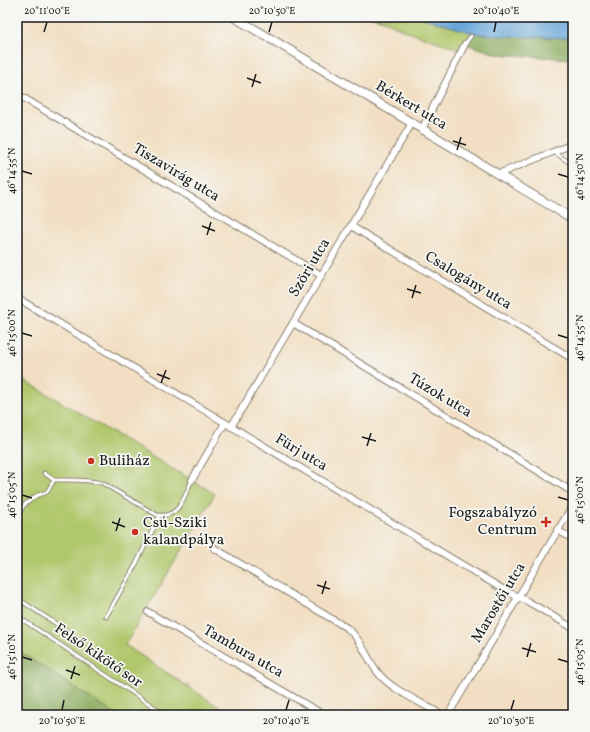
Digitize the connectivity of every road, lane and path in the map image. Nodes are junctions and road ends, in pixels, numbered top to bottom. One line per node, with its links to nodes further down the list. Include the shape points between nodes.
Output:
1 (234, 17): 5 (street, Bérkert utca)
2 (471, 36): 3 (lane)
3 (465, 44): 6 (street)
4 (17, 94): 13 (street, Tiszavirág utca)
5 (412, 123): 6 (street, Bérkert utca); 12 (street, Szöri utca)
6 (422, 129): 10 (street, Bérkert utca)
7 (573, 144): 8 (street)
8 (554, 152): 9 (lane); 10 (street)
9 (573, 165)
10 (498, 174): 11 (street, Bérkert utca)
11 (573, 219)
12 (351, 226): 13 (street, Szöri utca); 16 (street, Csalogány utca)
13 (321, 275): 15 (street, Szöri utca)
14 (17, 298): 17 (street, Fürj utca)
15 (293, 323): 17 (street, Szöri utca); 21 (street, Túzok utca)
16 (573, 359)
17 (228, 425): 20 (street, Szöri utca); 30 (street, Fürj utca)
18 (44, 473): 19 (lane)
19 (54, 480): 24 (lane, via 47,492 24,504); 25 (lane, via 77,479 102,483)
20 (192, 480): 25 (lane, via 174,513)
21 (573, 492)
22 (573, 505): 27 (street, Marostői utca)
23 (17, 506): 24 (lane)
24 (22, 509): 26 (lane)
25 (160, 515): 34 (lane, via 143,552)
26 (17, 517)
27 (558, 530): 28 (street); 30 (street, Marostői utca)
28 (573, 539)
29 (214, 548): 39 (street, via 354,633 379,674)
30 (518, 596): 35 (street, Fürj utca); 40 (street, Marostői utca)
31 (17, 598): 36 (lane)
32 (148, 612): 38 (street, Tambura utca)
33 (17, 616): 37 (lane, Felső kikötő sor)
34 (106, 617)
35 (573, 628)
36 (67, 631)
37 (166, 715)
38 (324, 715)
39 (442, 715)
40 (448, 715)

